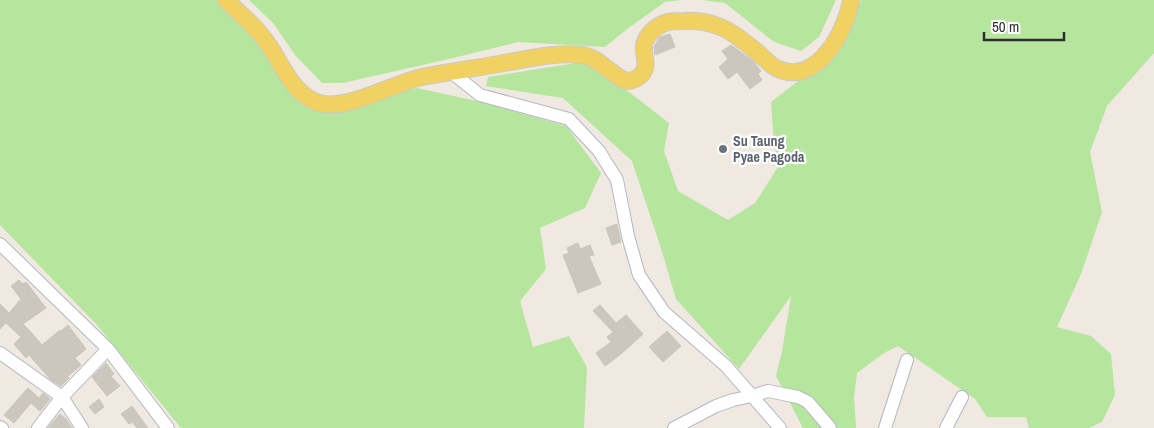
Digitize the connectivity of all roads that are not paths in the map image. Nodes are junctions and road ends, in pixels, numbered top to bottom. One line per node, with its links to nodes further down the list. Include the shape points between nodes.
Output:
1 (226, 0): 3 (main road, via 262,35 291,82 302,94 317,102 334,104 356,100 420,78)
2 (851, 0): 3 (main road, via 842,31 832,47 819,62 804,71 777,69 736,35 697,20 668,22 648,35 644,46 644,72 629,81 582,55 557,54)
3 (451, 72): 8 (street, via 480,95 569,119 599,151 617,180 639,276 664,312 726,366)
4 (0, 244): 5 (street)
5 (108, 349): 10 (street); 13 (street)
6 (0, 353): 10 (street)
7 (907, 360): 17 (street)
8 (752, 396): 14 (street, via 716,406); 15 (street); 16 (street, via 768,391 798,397 808,402)
9 (962, 397): 18 (street)
10 (62, 398): 11 (street); 12 (street)
11 (38, 428)
12 (82, 428)
13 (168, 428)
14 (674, 428)
15 (780, 428)
16 (830, 428)
17 (885, 428)
18 (946, 428)

